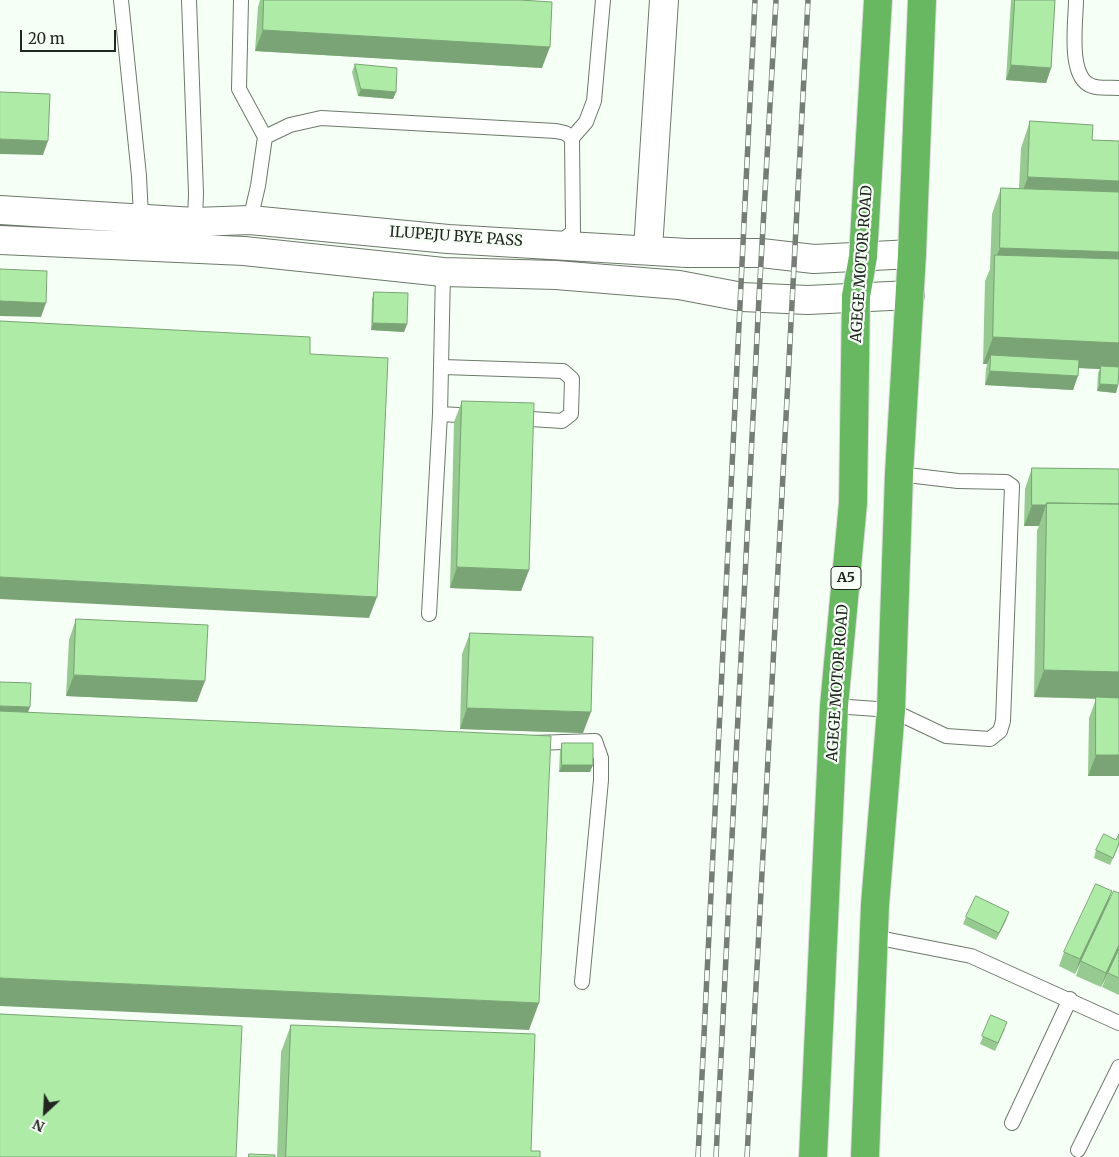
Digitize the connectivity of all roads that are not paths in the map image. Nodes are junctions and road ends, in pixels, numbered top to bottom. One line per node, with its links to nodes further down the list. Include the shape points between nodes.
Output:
1 (121, 0): 13 (lane, via 139,176)
2 (189, 0): 15 (lane)
3 (241, 0): 10 (lane, via 239,89)
4 (603, 0): 11 (lane, via 594,101 586,122)
5 (664, 0): 18 (street)
6 (878, 0): 20 (highway, AGEGE MOTOR ROAD / A5)
7 (922, 0): 19 (highway)
8 (1076, 0): 9 (lane, via 1075,61 1080,78 1091,86)
9 (1119, 88)
10 (265, 137): 11 (lane, via 290,125 320,118 556,131); 14 (lane)
11 (572, 138): 17 (lane, via 573,232)
12 (0, 210): 13 (street, ILUPEJU BYE PASS)
13 (140, 217): 15 (street, ILUPEJU BYE PASS)
14 (250, 220): 15 (street, ILUPEJU BYE PASS); 17 (street, ILUPEJU BYE PASS, via 448,238)
15 (195, 222)
16 (0, 240): 21 (street, via 244,251)
17 (559, 244): 18 (street, ILUPEJU BYE PASS)
18 (648, 250): 20 (street, ILUPEJU BYE PASS, via 814,258)
19 (912, 254): 20 (street, ILUPEJU BYE PASS); 22 (highway)
20 (863, 257): 23 (highway, AGEGE MOTOR ROAD / A5)
21 (442, 272): 23 (street, via 679,285 742,297 808,300); 24 (lane)
22 (910, 295): 23 (street); 26 (highway)
23 (856, 296): 28 (highway, AGEGE MOTOR ROAD / A5, via 853,503)
24 (442, 367): 25 (lane); 25 (lane, via 562,370 572,379 571,414 562,421)
25 (440, 414): 27 (lane)
26 (899, 474): 29 (highway); 29 (lane, via 958,481 1006,482 1012,486 1003,721 1000,731 990,739 946,736)
27 (429, 614)
28 (834, 706): 29 (lane); 38 (highway, AGEGE MOTOR ROAD / A5)
29 (891, 710): 31 (highway)
30 (516, 743): 32 (lane, via 595,741 601,758)
31 (874, 937): 33 (lane, via 971,956); 39 (highway)
32 (582, 982)
33 (1070, 1000): 34 (lane); 36 (lane)
34 (1119, 1022)
35 (1119, 1067): 37 (lane)
36 (1012, 1123)
37 (1078, 1150)
38 (813, 1157)
39 (865, 1157)

